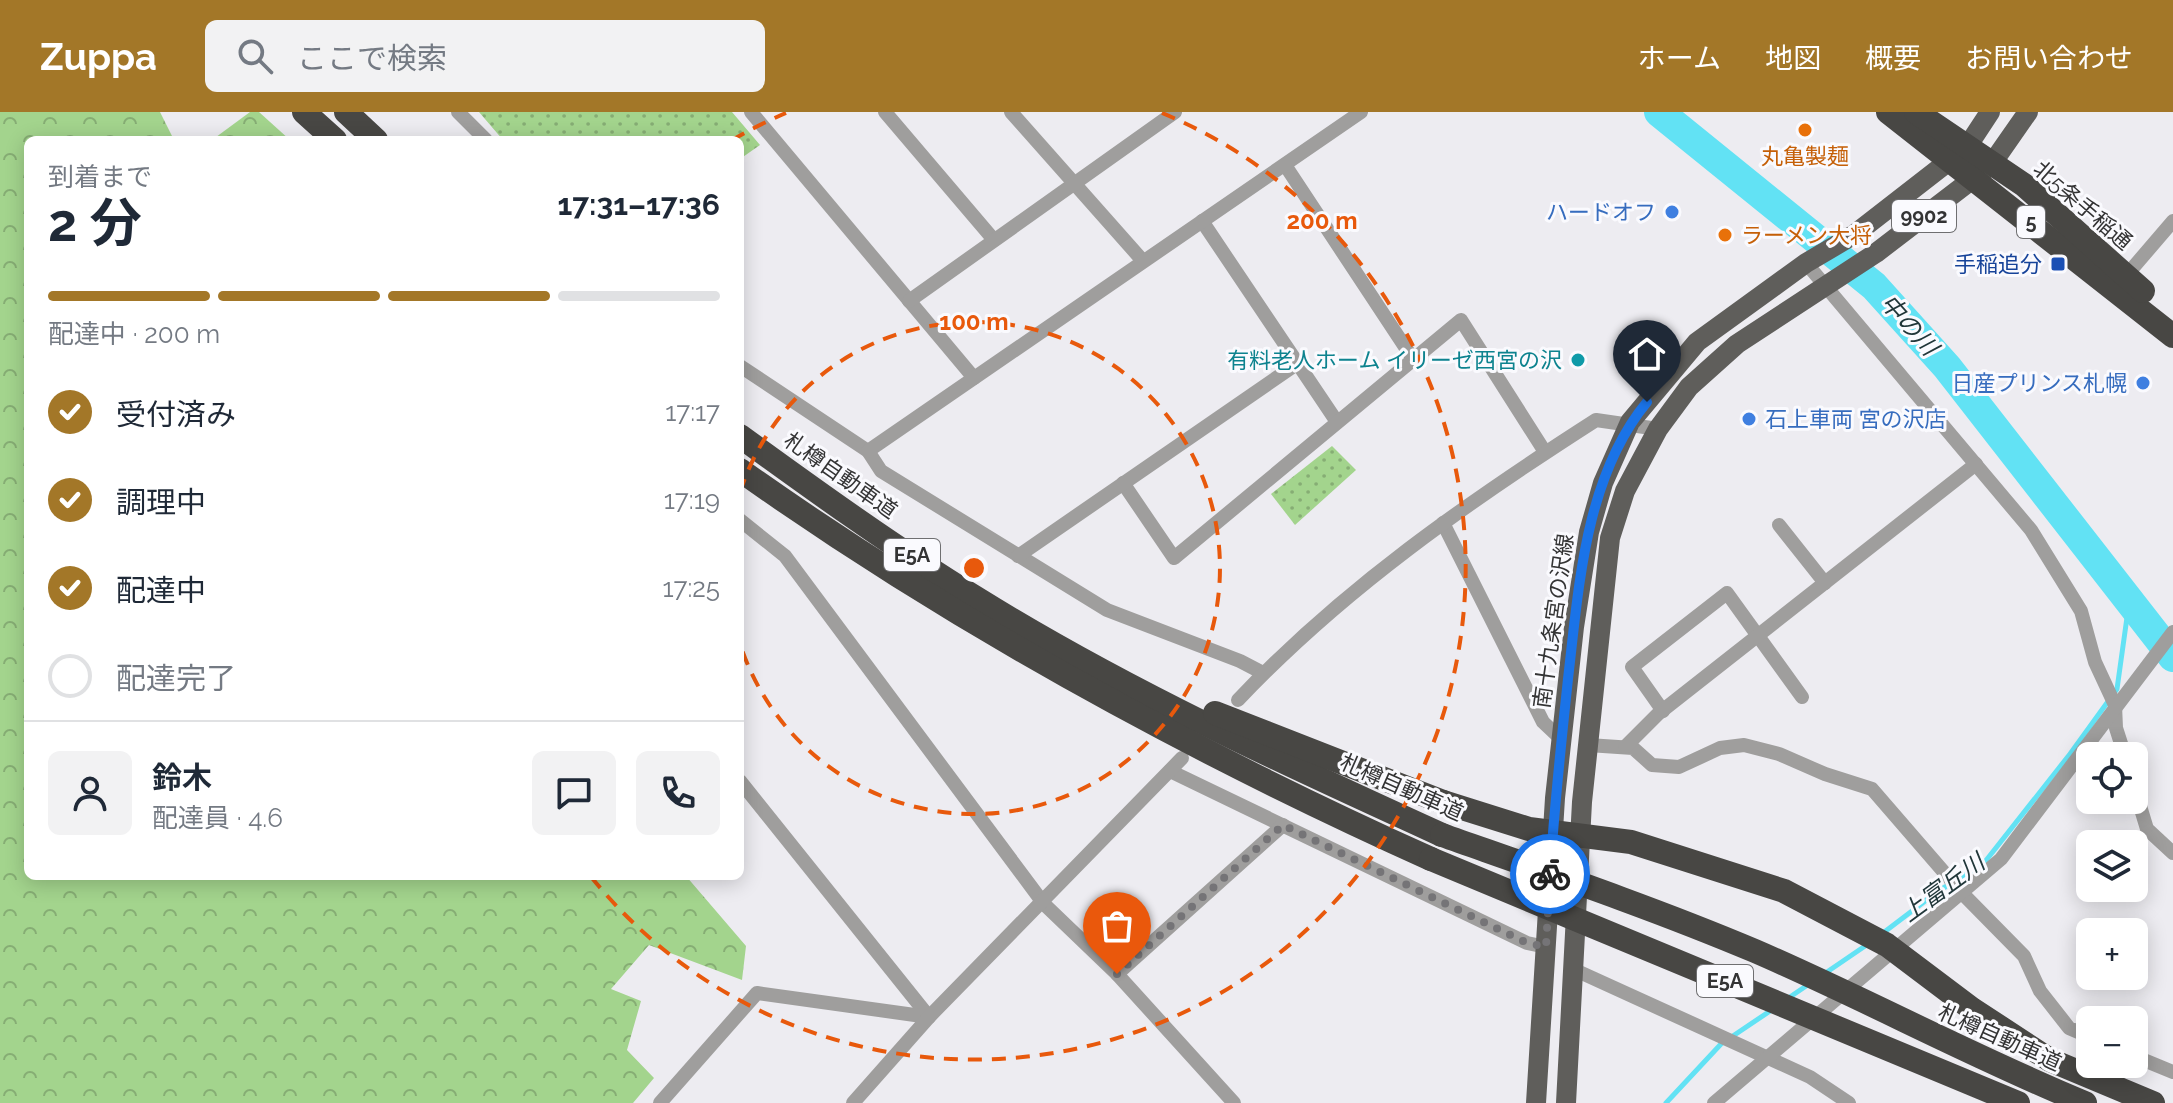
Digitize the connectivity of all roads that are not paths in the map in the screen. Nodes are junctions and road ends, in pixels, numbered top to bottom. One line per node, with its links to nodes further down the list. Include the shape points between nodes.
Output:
1 (304, 112): 13 (highway)
2 (346, 112): 14 (highway)
3 (458, 112): 15 (street)
4 (751, 112): 28 (street)
5 (885, 112): 23 (street)
6 (1011, 112): 20 (street)
7 (1175, 112): 20 (street)
8 (1361, 112): 18 (street)
9 (1888, 112): 17 (highway, 北5条手稲通 / 5)
10 (1916, 112): 16 (highway, 北5条手稲通 / 5)
11 (1990, 112): 16 (main road)
12 (2028, 112): 19 (main road, 南十九条宮の沢線)
13 (331, 136)
14 (372, 136)
15 (482, 136)
16 (1967, 147): 17 (main road, 南十九条宮の沢線); 19 (highway, 北5条手稲通 / 5)
17 (1946, 160): 19 (highway, 北5条手稲通 / 5); 25 (main road, 南十九条宮の沢線 / 9902, via 1855,234)
18 (1285, 165): 21 (street); 31 (street)
19 (1981, 172): 26 (highway, 北5条手稲通 / 5, via 2024,185); 27 (main road, 南十九条宮の沢線 / 9902); 30 (highway, 北5条手稲通 / 5, via 2008,204)
20 (1074, 183): 23 (street); 24 (street)
21 (1202, 221): 24 (street); 32 (street)
22 (2173, 221): 26 (street)
23 (994, 240): 28 (street)
24 (1143, 261): 34 (street)
25 (1807, 262): 27 (street); 36 (main road, 南十九条宮の沢線 / 9902, via 1697,342)
26 (2125, 277): 29 (highway, 北5条手稲通 / 5)
27 (1826, 287): 37 (main road, 南十九条宮の沢線 / 9902, via 1737,344 1689,387); 41 (street)
28 (909, 301): 34 (street)
29 (2173, 315)
30 (2173, 336)
31 (1413, 359): 35 (street); 40 (street, via 1461,320)
32 (1298, 363): 35 (street); 43 (street)
33 (744, 369): 39 (street)
34 (974, 378): 39 (street)
35 (1337, 422): 43 (street, via 1174,558)
36 (1630, 422): 37 (street); 40 (street, via 1596,420); 57 (main road, 南十九条宮の沢線 / 9902, via 1589,532)
37 (1658, 429): 59 (main road, 南十九条宮の沢線 / 9902, via 1625,491 1610,538)
38 (744, 439): 51 (highway, 札樽自動車道 / E5A, via 977,598)
39 (868, 451): 47 (street, via 881,471)
40 (1545, 452): 44 (street)
41 (1976, 464): 48 (street); 55 (street, via 2031,530 2081,611 2095,662)
42 (744, 473): 84 (highway, E5A, bridge, via 964,619 1210,755 1431,859)
43 (1123, 483): 47 (street)
44 (1443, 523): 52 (street, via 1398,555); 57 (street, via 1543,722)
45 (744, 525): 68 (street, via 785,556)
46 (1779, 525): 48 (street)
47 (1018, 556): 52 (street, via 1107,610)
48 (1825, 583): 50 (street)
49 (2173, 632): 55 (street)
50 (1757, 637): 53 (street); 56 (street); 56 (street, via 1727,593 1632,667)
51 (1090, 663): 85 (highway, 札樽自動車道 / E5A, bridge, via 1220,732 1442,835 1757,952); 86 (highway, bridge, via 1443,802 1529,829 1631,842 1784,891 1887,945 2050,1060)
52 (1263, 673): 54 (street)
53 (1802, 697)
54 (1238, 700)
55 (2115, 705): 58 (street); 67 (street, via 2001,859)
56 (1663, 711): 60 (street)
57 (1561, 739): 69 (main road, 南十九条宮の沢線 / 9902)
58 (2120, 742)
59 (1588, 745): 60 (street); 70 (main road, 南十九条宮の沢線 / 9902)
60 (1625, 747): 67 (street, via 1652,765 1679,767 1720,748 1744,745 1872,789)
61 (1182, 758): 62 (street)
62 (1170, 771): 65 (street); 68 (street)
63 (744, 786): 72 (street)
64 (2142, 814): 66 (street, via 2147,829)
65 (1283, 825): 69 (street, via 1527,943); 71 (street)
66 (2173, 853)
67 (1962, 893): 73 (street, via 2024,956 2040,991); 74 (street)
68 (1044, 904): 71 (street); 72 (street)
69 (1546, 947): 80 (main road, 南十九条宮の沢線 / 9902)
70 (1575, 970): 74 (street); 81 (main road, 南十九条宮の沢線 / 9902)
71 (1117, 974): 79 (street)
72 (929, 1017): 77 (street, via 757,993); 78 (street)
73 (2076, 1031)
74 (1766, 1057): 82 (street); 83 (street)
75 (2148, 1062): 76 (street)
76 (2173, 1072)
77 (660, 1103)
78 (853, 1103)
79 (1234, 1103)
80 (1536, 1103)
81 (1566, 1103)
82 (1714, 1103)
83 (1849, 1103)
84 (2018, 1103)
85 (2085, 1103)
86 (2153, 1103)

